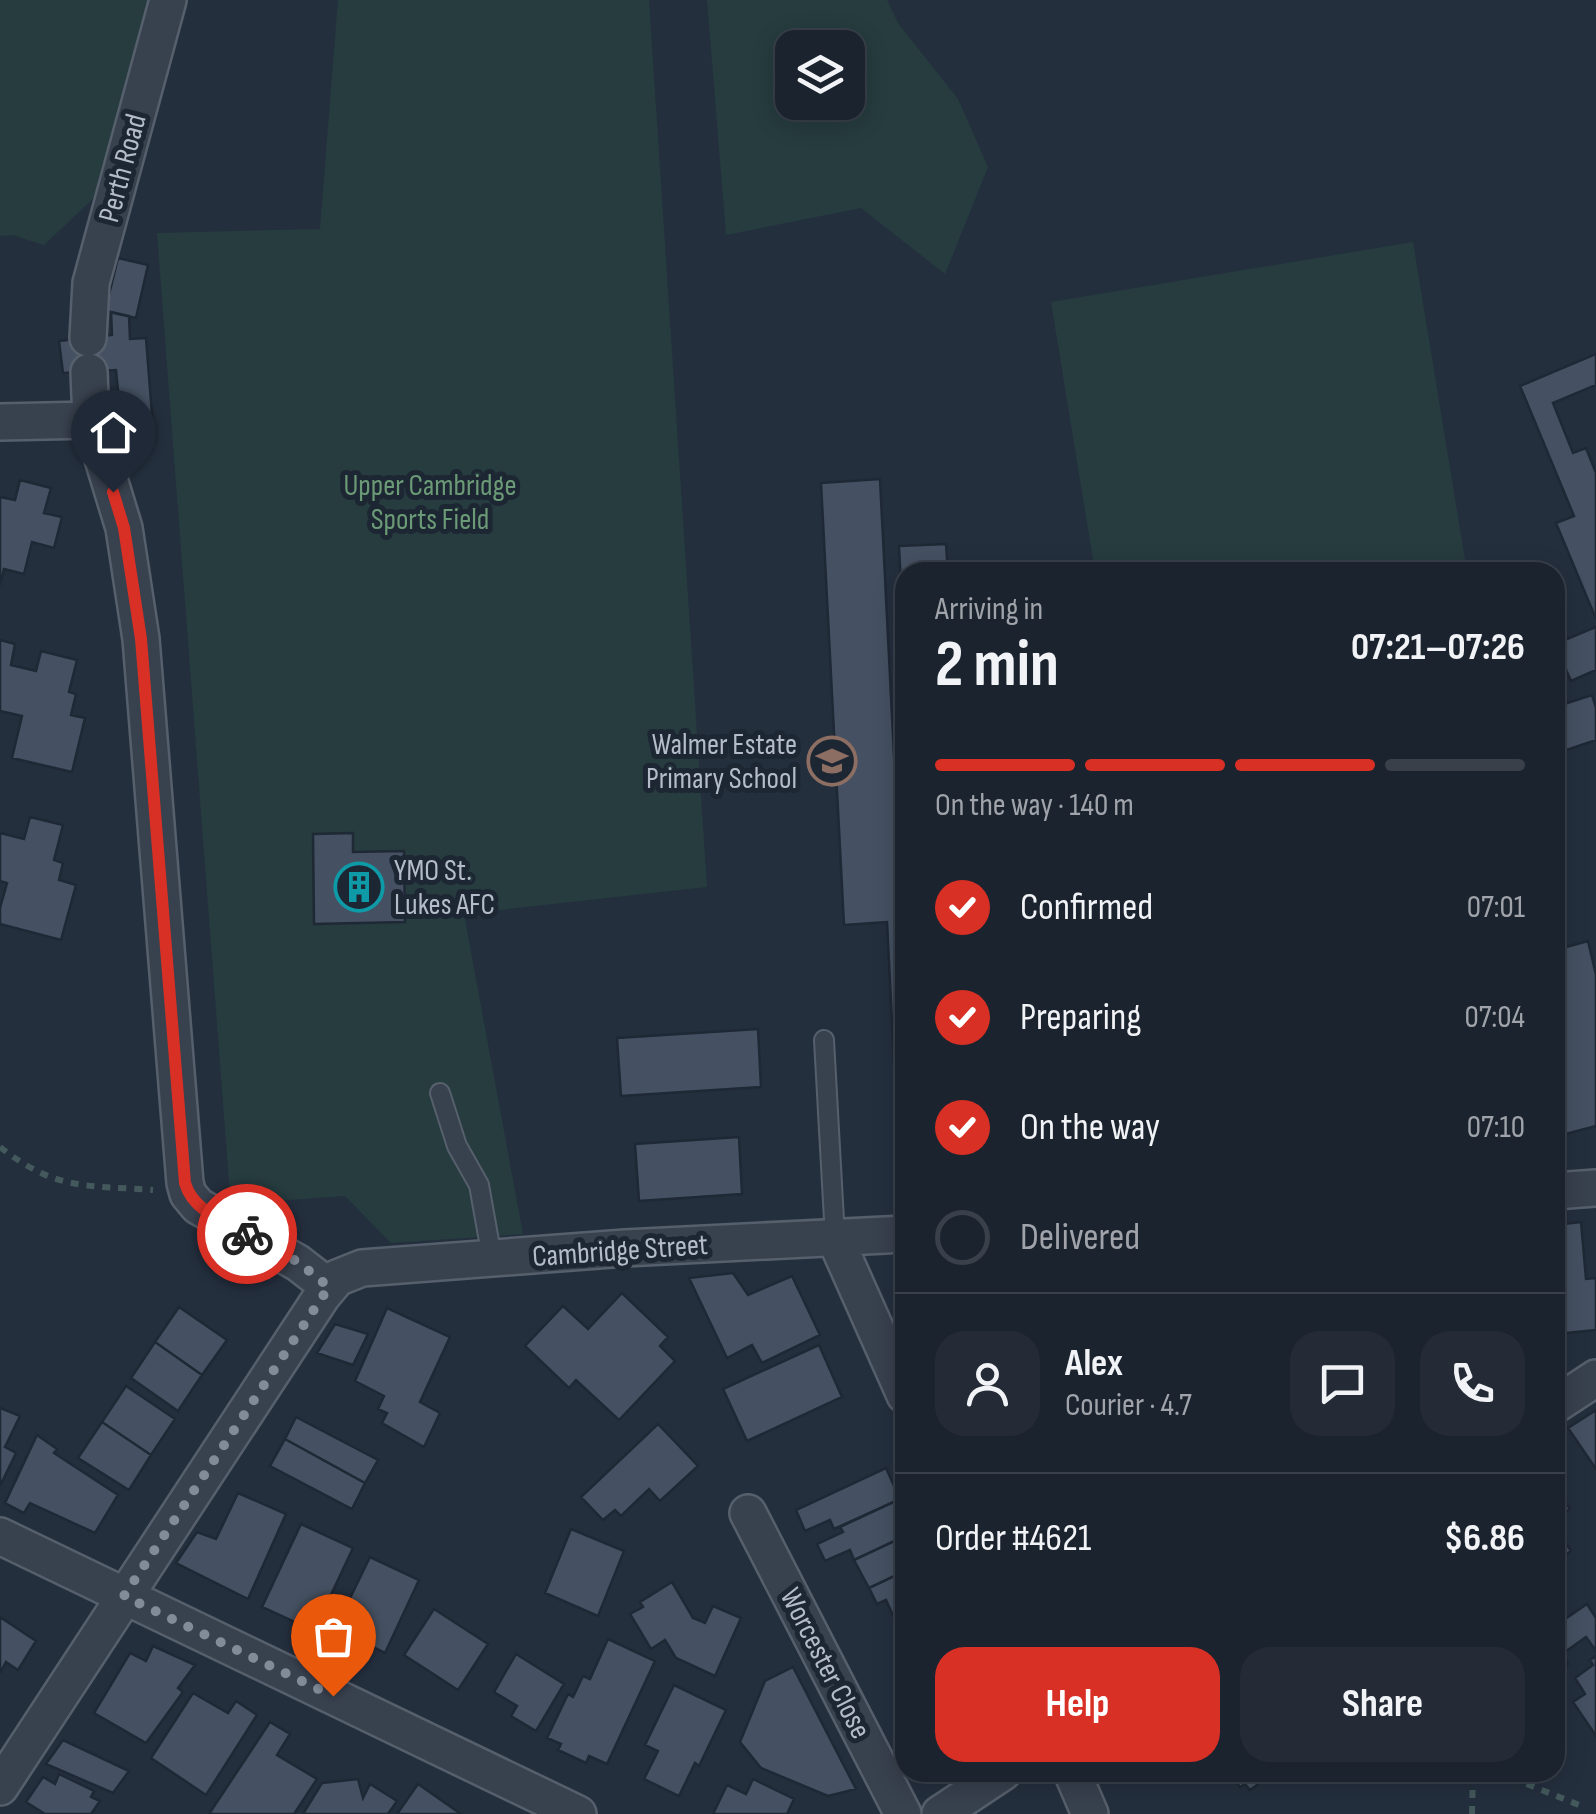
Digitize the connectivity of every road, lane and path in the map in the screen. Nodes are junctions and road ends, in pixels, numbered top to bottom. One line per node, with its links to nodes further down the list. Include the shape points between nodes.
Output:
1 (168, 0): 2 (street, Perth Road, via 90,284)
2 (90, 420): 3 (street); 9 (street, Perth Road, via 124,528 141,639)
3 (0, 422)
4 (824, 1040): 11 (lane)
5 (440, 1093): 12 (lane, via 451,1131 480,1185)
6 (0, 1146): 9 (path, via 29,1169 74,1186)
7 (1596, 1188): 8 (street)
8 (1565, 1190)
9 (188, 1194): 13 (street)
10 (895, 1235): 11 (street, Cambridge Street)
11 (835, 1238): 12 (street, Cambridge Street); 14 (street)
12 (492, 1258): 13 (street, Cambridge Street, via 362,1268)
13 (333, 1283): 19 (street)
14 (895, 1373)
15 (1596, 1378): 16 (street)
16 (1565, 1399)
17 (748, 1513): 27 (street, Worcester Close)
18 (0, 1536): 19 (street)
19 (124, 1596): 24 (street); 26 (street)
20 (988, 1782): 28 (street)
21 (1076, 1782): 29 (street)
22 (1473, 1782): 30 (path)
23 (1523, 1782): 25 (path)
24 (0, 1786)
25 (1579, 1805)
26 (578, 1814)
27 (904, 1814)
28 (940, 1814)
29 (1090, 1814)
30 (1472, 1814)

